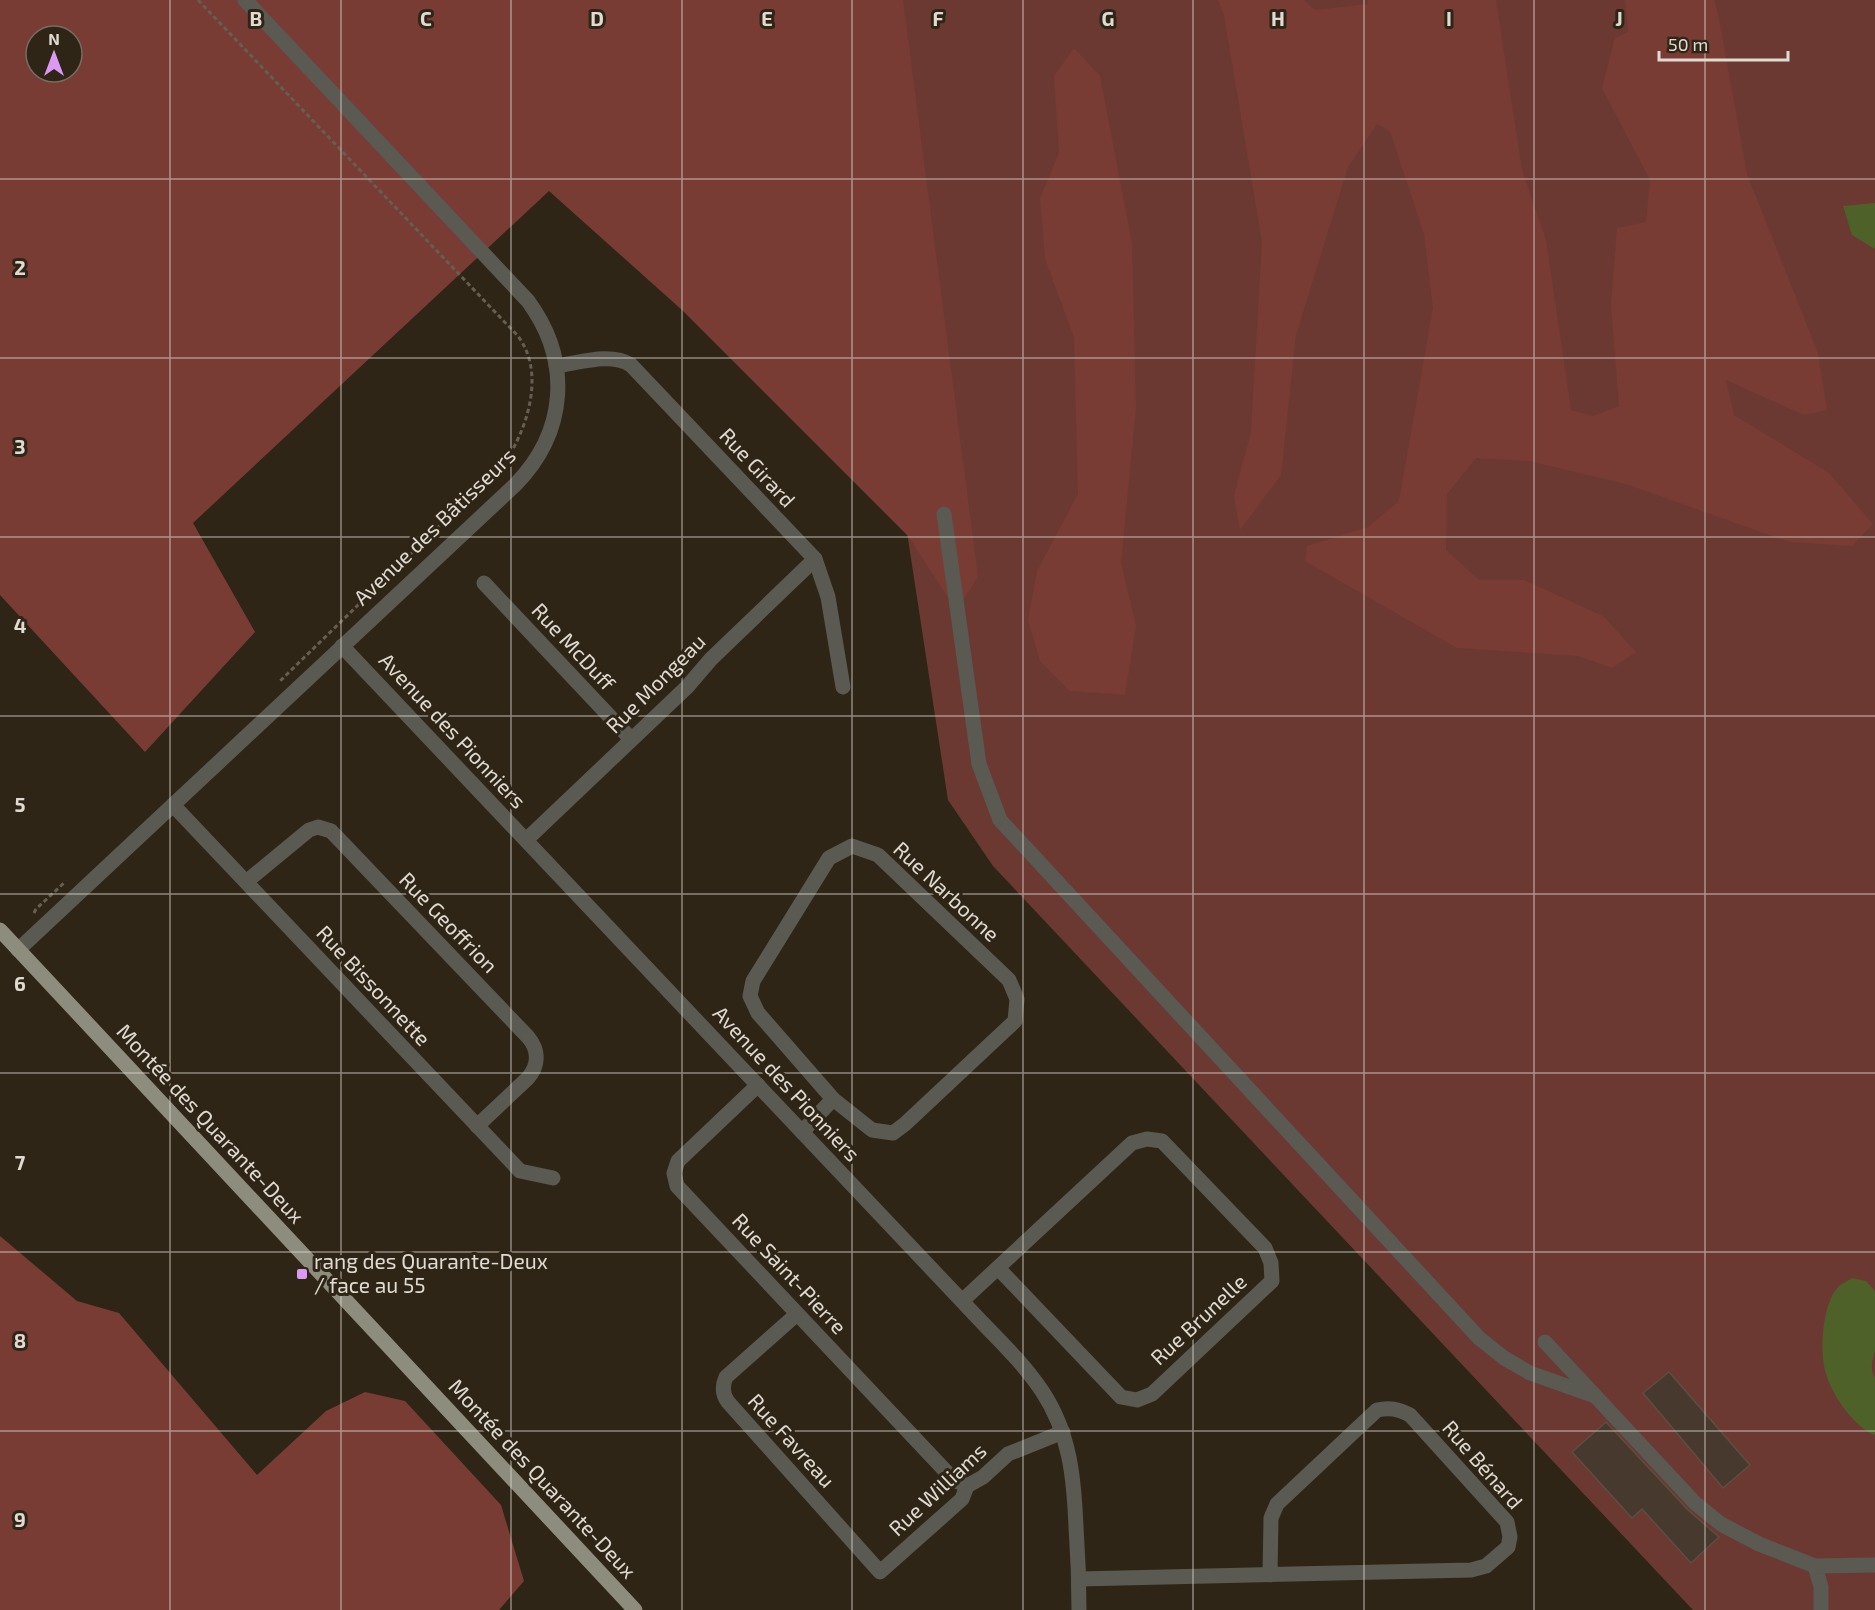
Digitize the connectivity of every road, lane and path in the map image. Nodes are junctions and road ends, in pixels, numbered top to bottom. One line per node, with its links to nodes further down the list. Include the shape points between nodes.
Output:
1 (198, 0): 8 (path, Avenue des Bâtisseurs, via 517,335 525,345 532,374 526,416 505,462)
2 (245, 0): 3 (street, Avenue des Bâtisseurs, via 528,301 547,332)
3 (556, 366): 5 (street, Rue Girard, via 610,359 631,366); 7 (street, Avenue des Bâtisseurs, via 558,390 552,425 531,467)
4 (944, 514): 27 (street, via 979,764 1000,820 1479,1338 1530,1373)
5 (815, 559): 9 (street, Rue Girard, via 828,597); 10 (street, Rue Mongeau)
6 (484, 583): 10 (street, Rue McDuff)
7 (342, 646): 11 (street, Avenue des Bâtisseurs); 12 (street, Avenue des Pionniers)
8 (276, 685)
9 (843, 687)
10 (631, 739): 12 (street, Rue Mongeau)
11 (172, 805): 14 (street, Rue Bissonnette); 17 (street, Avenue des Bâtisseurs)
12 (526, 840): 18 (street, Avenue des Pionniers)
13 (69, 878): 15 (path)
14 (246, 882): 20 (street, Rue Bissonnette); 20 (street, Rue Geoffrion, via 305,832 318,828 331,831 512,1020 532,1042 536,1066)
15 (36, 909)
16 (0, 930): 17 (main road, Montée des Quarante-Deux)
17 (18, 950): 35 (main road, Montée des Quarante-Deux)
18 (758, 1085): 21 (street, Avenue des Pionniers); 25 (street, Rue Saint-Pierre, via 681,1158 674,1178)
19 (833, 1099): 19 (street, Rue Narbonne, via 758,1012 750,996 753,981 829,858 852,846 878,855 1009,980 1017,999 1014,1021 893,1133 872,1130); 21 (street)
20 (477, 1126): 22 (street, Rue Bissonnette, via 520,1171)
21 (802, 1132): 24 (street, Avenue des Pionniers)
22 (553, 1178)
23 (998, 1268): 23 (street, Rue Brunelle, via 1132,1143 1147,1139 1162,1141 1266,1248 1272,1281 1152,1394 1137,1400 1121,1397); 24 (street, Rue Brunelle)
24 (962, 1301): 28 (street, Avenue des Pionniers, via 1033,1379)
25 (797, 1314): 29 (street, Rue Saint-Pierre, via 954,1480); 32 (street, Rue Favreau, via 726,1377 724,1395)
26 (1545, 1342): 27 (street)
27 (1595, 1396): 31 (street, via 1695,1503 1721,1524)
28 (1063, 1432): 29 (street, Rue Williams, via 1008,1454); 34 (street, Avenue des Pionniers, via 1073,1476)
29 (967, 1486): 32 (street, Rue Williams, via 962,1499)
30 (1875, 1565): 31 (street)
31 (1815, 1566): 37 (street, via 1821,1587)
32 (880, 1572)
33 (1270, 1575): 33 (street, Rue Bénard, via 1471,1570 1486,1566 1508,1547 1510,1537 1507,1522 1410,1415 1388,1408 1377,1410 1276,1504 1271,1518); 34 (street, Rue Bénard)
34 (1079, 1579): 36 (street, Avenue des Pionniers)
35 (635, 1610)
36 (1079, 1610)
37 (1821, 1610)

